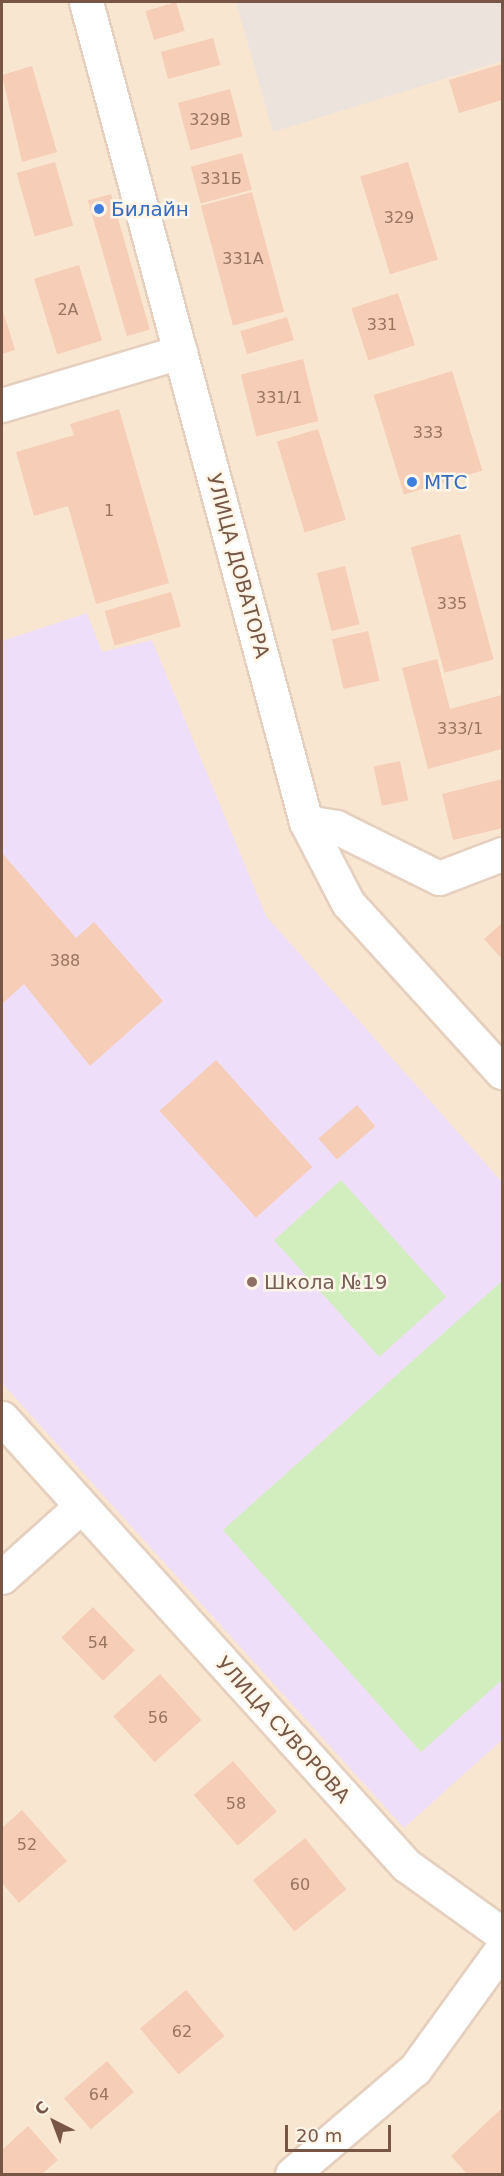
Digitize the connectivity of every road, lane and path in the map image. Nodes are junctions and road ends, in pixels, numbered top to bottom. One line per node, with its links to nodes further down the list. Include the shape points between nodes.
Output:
1 (86, 2): 2 (street, УЛИЦА ДОВАТОРА)
2 (180, 351): 3 (street); 4 (street, УЛИЦА ДОВАТОРА)
3 (2, 405)
4 (306, 822): 5 (street, via 336,827 439,878); 6 (street, УЛИЦА ДОВАТОРА, via 348,903)
5 (502, 854)
6 (502, 1072)
7 (2, 1418): 8 (street, УЛИЦА СУВОРОВА)
8 (81, 1506): 9 (street); 10 (street, УЛИЦА СУВОРОВА, via 406,1865)
9 (2, 1576)
10 (502, 1934)
11 (502, 1949): 12 (street, via 414,2069)
12 (292, 2175)

